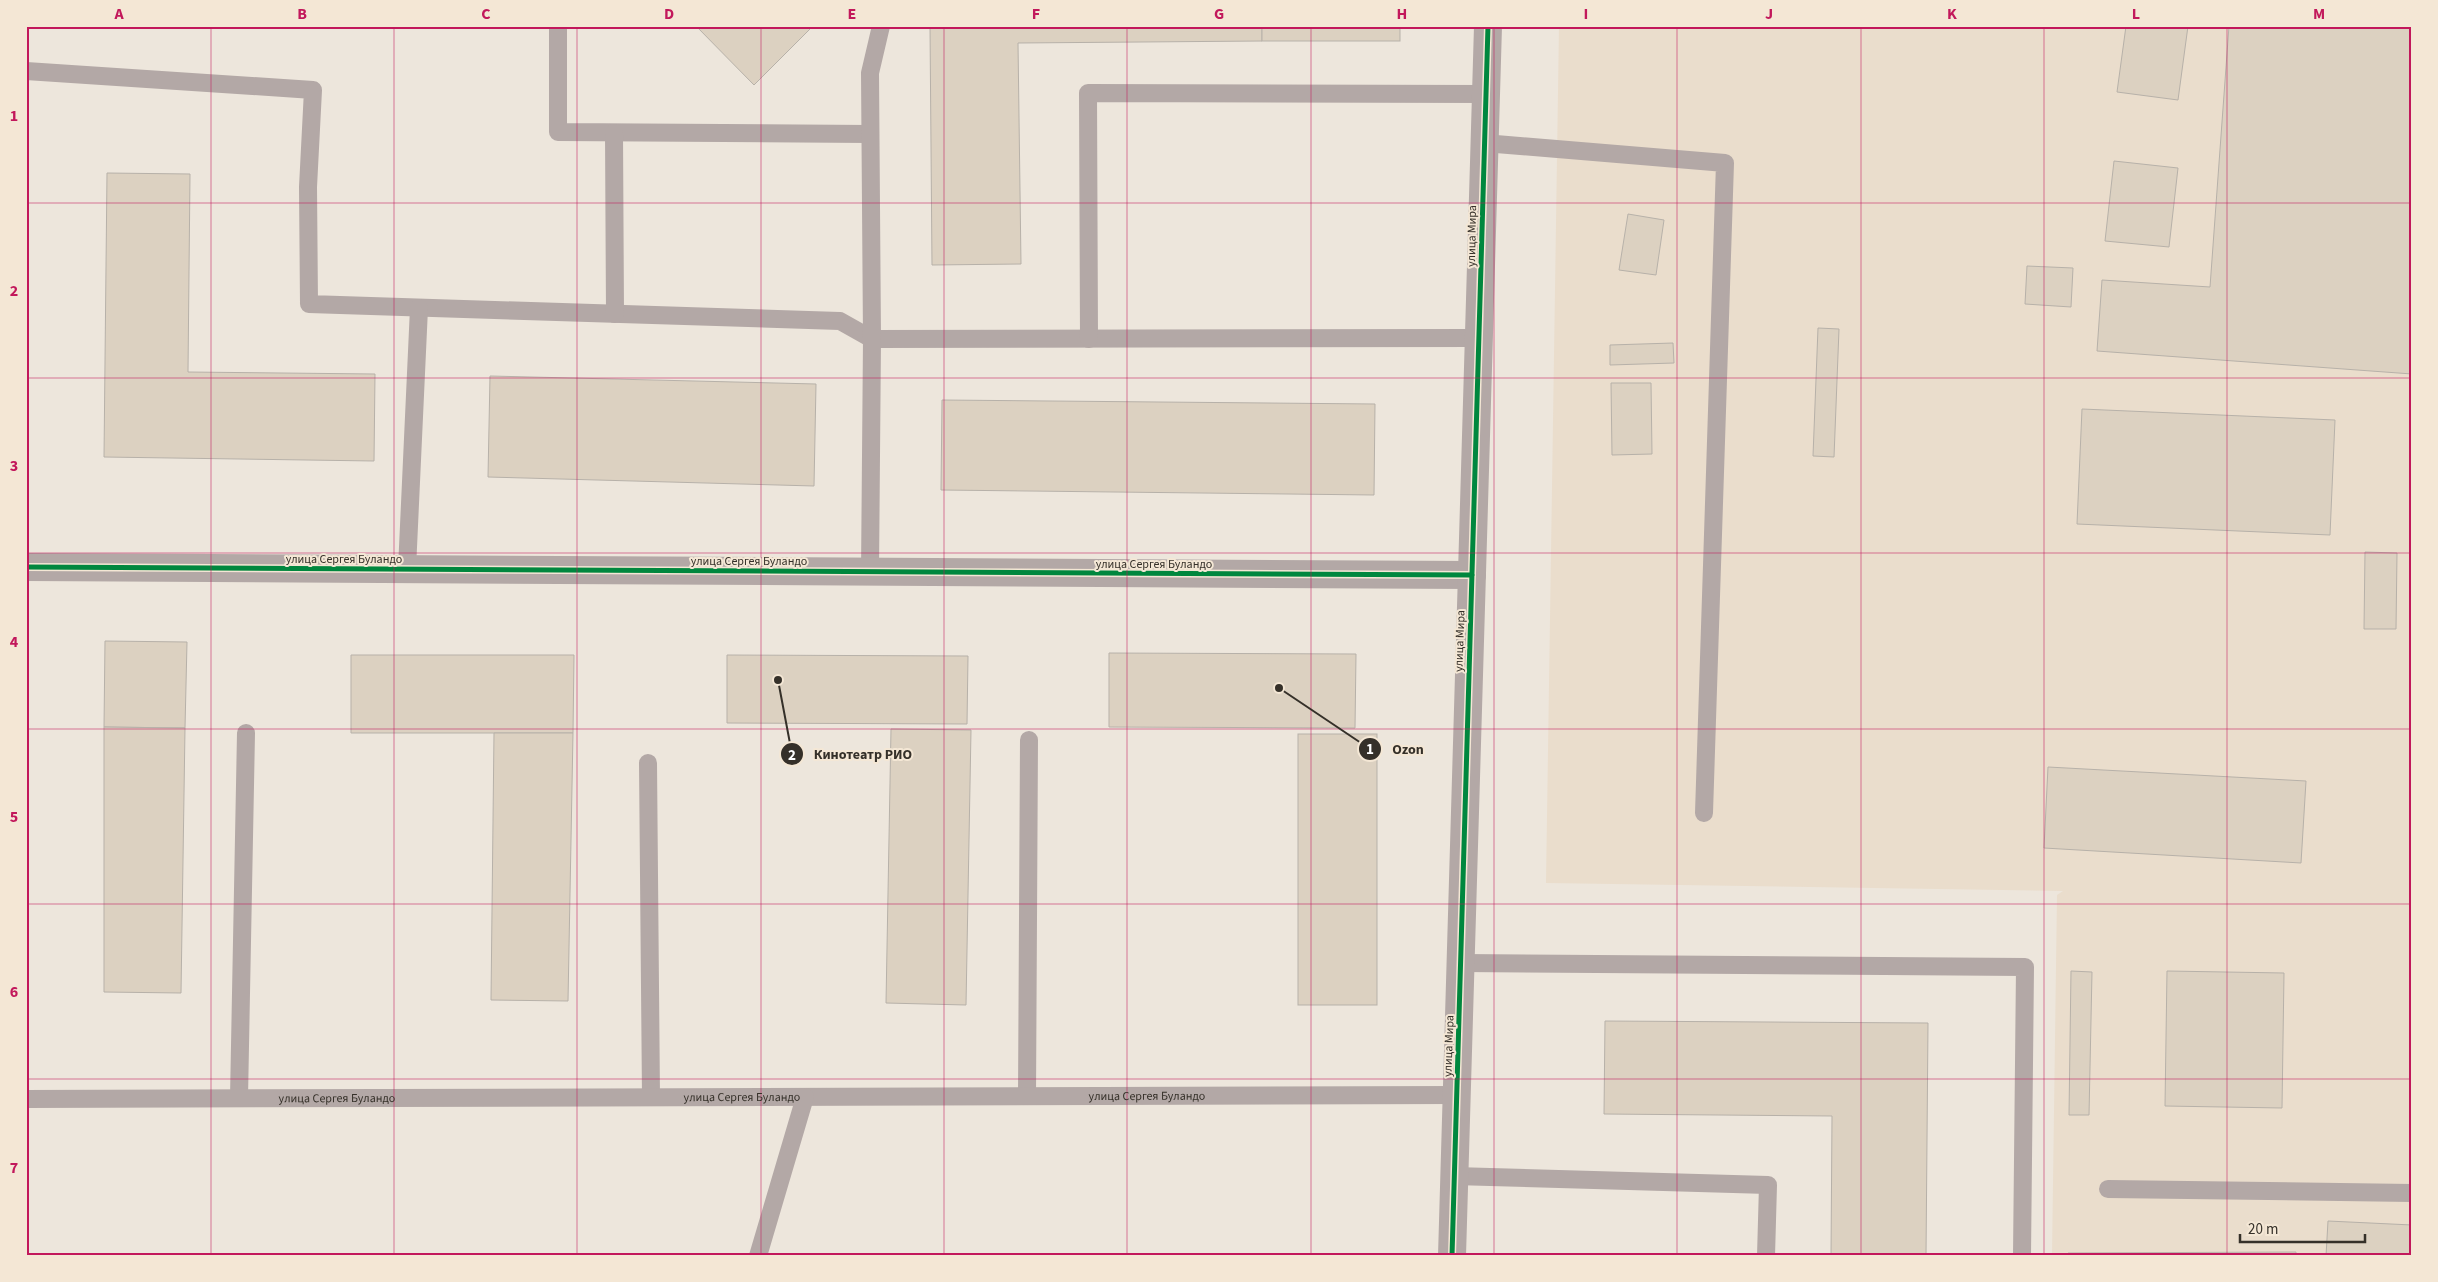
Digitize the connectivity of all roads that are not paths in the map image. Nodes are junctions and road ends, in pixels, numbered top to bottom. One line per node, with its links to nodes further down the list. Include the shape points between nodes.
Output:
1 (558, 26): 6 (lane, via 558,132)
2 (881, 26): 7 (lane, via 870,73)
3 (1488, 26): 5 (street, улица Мира)
4 (26, 71): 9 (lane, via 313,90 308,187 309,304)
5 (1486, 94): 8 (street, улица Мира); 13 (lane, via 1088,93)
6 (614, 132): 7 (lane); 10 (lane)
7 (870, 134): 12 (lane)
8 (1484, 143): 11 (street, улица Мира); 21 (lane, via 1725,163)
9 (419, 308): 10 (lane); 15 (lane)
10 (616, 314): 12 (lane, via 840,321)
11 (1479, 338): 13 (lane); 17 (street, улица Мира)
12 (872, 339): 13 (lane); 16 (lane)
13 (1089, 339)
14 (26, 567): 15 (street, улица Сергея Буландо)
15 (407, 569): 16 (street, улица Сергея Буландо)
16 (870, 572): 17 (street, улица Сергея Буландо)
17 (1472, 575): 22 (street, улица Мира)
18 (246, 733): 27 (lane)
19 (1029, 740): 24 (lane)
20 (648, 763): 25 (lane)
21 (1704, 813)
22 (1461, 963): 23 (street, улица Мира); 35 (lane, via 2024,967)
23 (1457, 1095): 24 (lane, улица Сергея Буландо); 29 (street, улица Мира)
24 (1026, 1096): 26 (lane, улица Сергея Буландо)
25 (651, 1097): 26 (lane, улица Сергея Буландо); 27 (lane, улица Сергея Буландо)
26 (805, 1097): 32 (lane)
27 (239, 1098): 28 (lane, улица Сергея Буландо)
28 (26, 1099)
29 (1454, 1176): 33 (street, улица Мира); 34 (lane, via 1768,1185)
30 (2108, 1189): 31 (lane)
31 (2412, 1193)
32 (758, 1256)
33 (1452, 1256)
34 (1766, 1256)
35 (2022, 1256)

